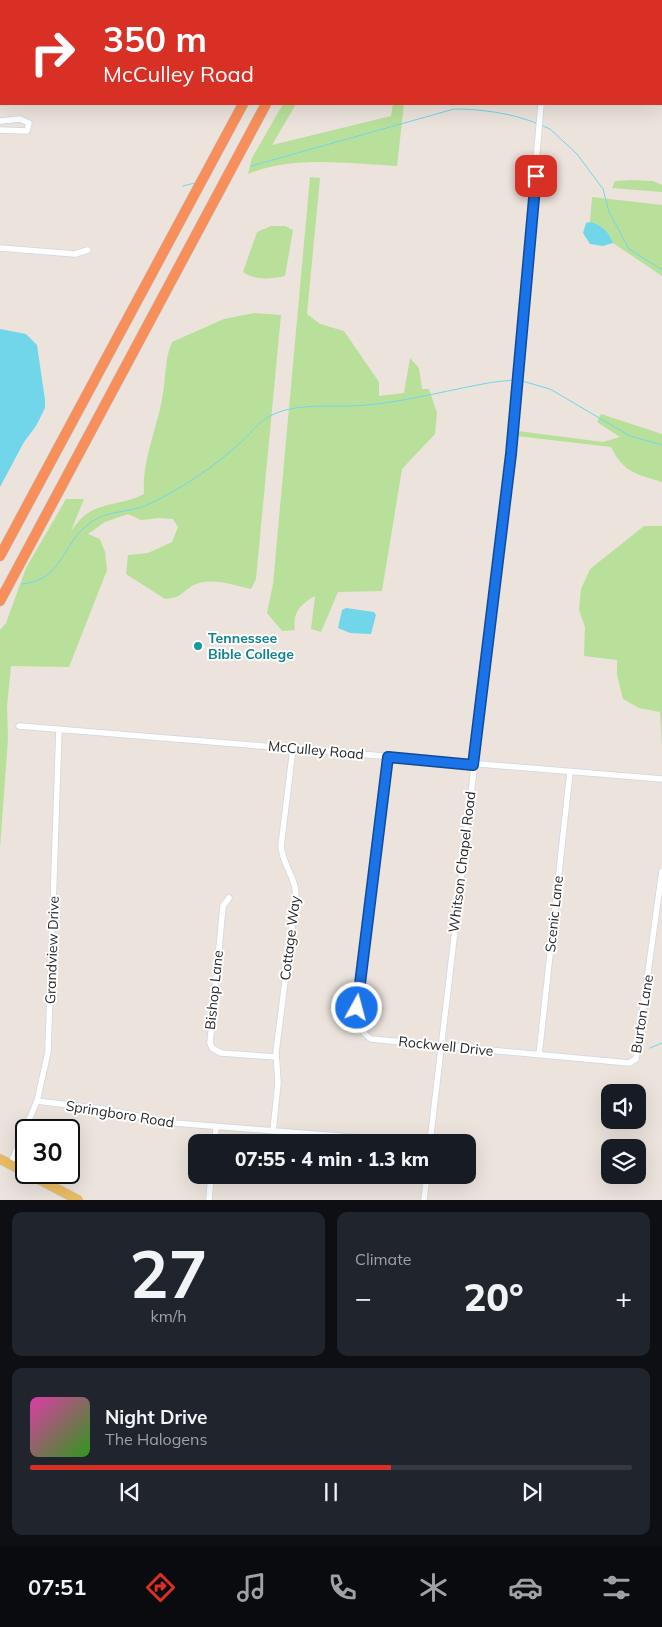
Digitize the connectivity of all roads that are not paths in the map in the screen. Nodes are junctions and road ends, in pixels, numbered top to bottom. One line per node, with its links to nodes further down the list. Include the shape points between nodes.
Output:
1 (242, 105): 8 (highway)
2 (265, 105): 9 (highway)
3 (541, 105): 14 (street, Whitson Chapel Road, via 511,454)
4 (0, 121): 5 (street, via 25,120 29,127 22,132)
5 (0, 130)
6 (0, 248): 7 (street, via 75,254)
7 (88, 250)
8 (0, 556)
9 (0, 600)
10 (19, 726): 11 (street, McCulley Road)
11 (59, 729): 12 (street, McCulley Road); 23 (street, Grandview Drive, via 48,1052)
12 (293, 748): 13 (street, McCulley Road); 21 (street, Cottage Way, via 280,846 296,896)
13 (388, 757): 14 (street, McCulley Road); 19 (street, Rockwell Drive, via 357,1008 358,1023 363,1034 371,1038)
14 (473, 765): 15 (street, McCulley Road); 19 (street, Whitson Chapel Road)
15 (570, 772): 16 (street, McCulley Road); 20 (street, Scenic Lane)
16 (662, 779)
17 (662, 872): 22 (street, Burton Lane, via 639,1051 636,1059)
18 (229, 898): 21 (street, Bishop Lane, via 223,906 210,1043 221,1053)
19 (440, 1046): 20 (street, Rockwell Drive); 28 (street, Whitson Chapel Road)
20 (539, 1055): 22 (street, Rockwell Drive)
21 (276, 1057): 25 (street, Cottage Way, via 278,1083)
22 (629, 1063)
23 (37, 1101): 24 (street, Springboro Road); 30 (street, Grandview Drive)
24 (216, 1128): 25 (street, Springboro Road); 26 (street)
25 (273, 1131): 27 (street, Springboro Road)
26 (216, 1134)
27 (311, 1134)
28 (431, 1134)
29 (0, 1159): 30 (main road)
30 (10, 1164): 33 (main road)
31 (210, 1184): 34 (street)
32 (426, 1184): 35 (street)
33 (78, 1200)
34 (209, 1200)
35 (424, 1200)

